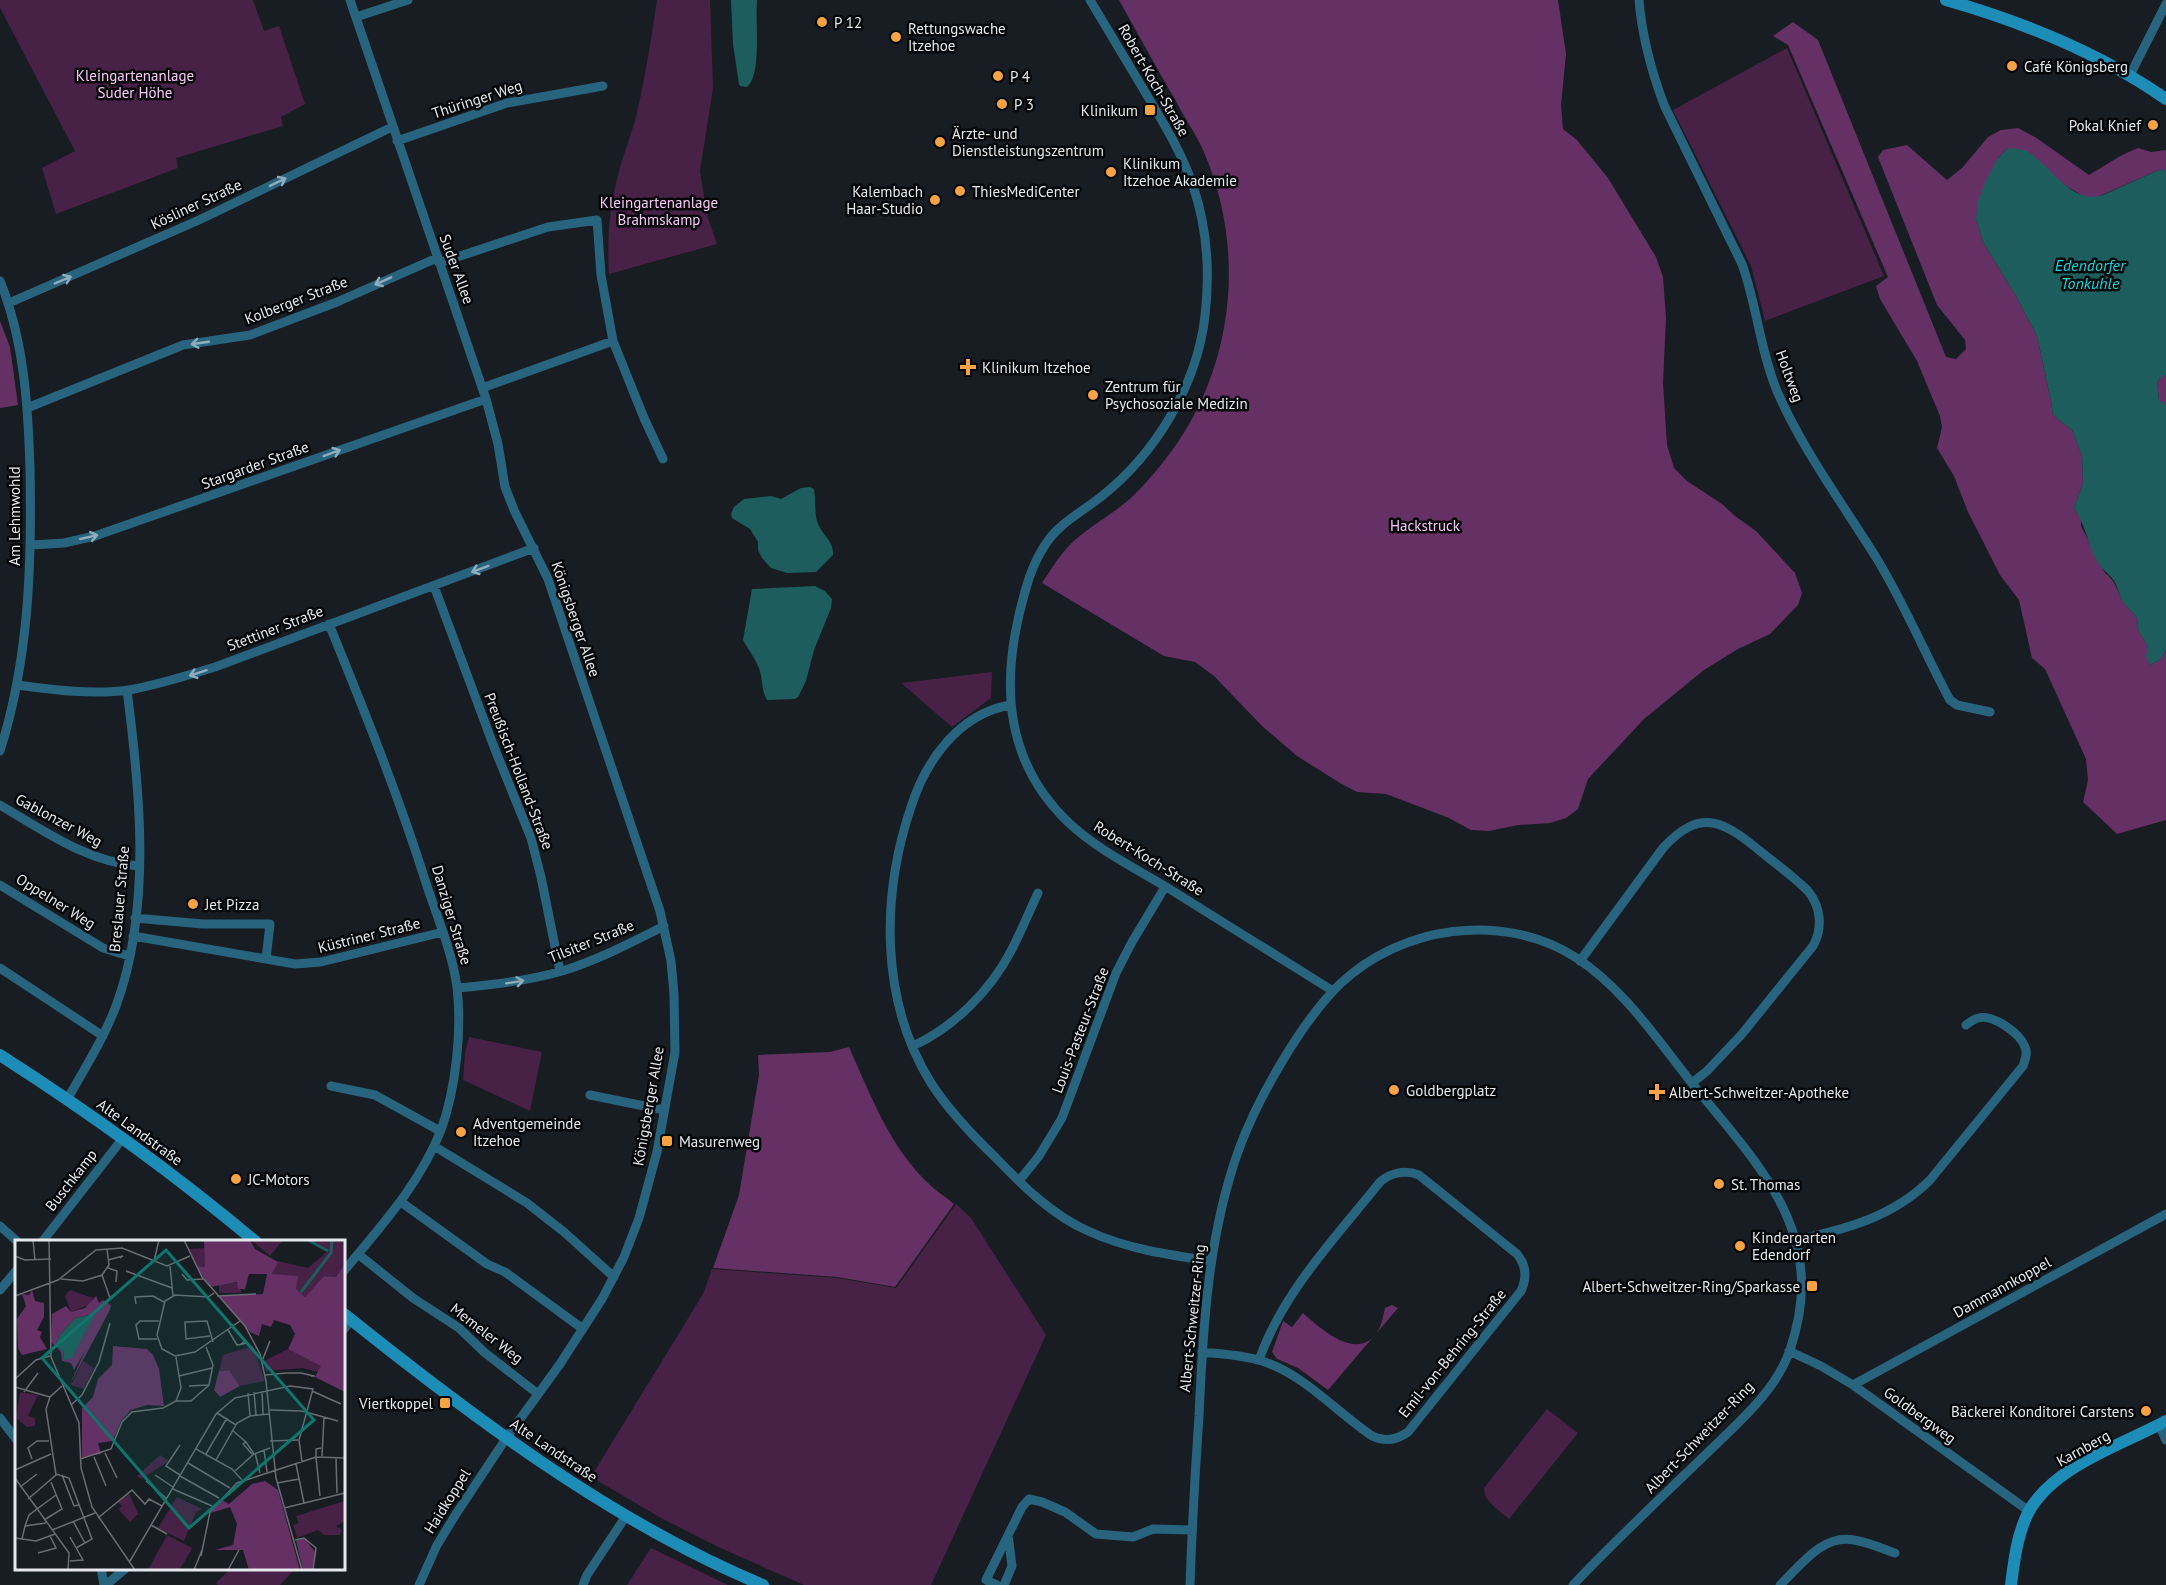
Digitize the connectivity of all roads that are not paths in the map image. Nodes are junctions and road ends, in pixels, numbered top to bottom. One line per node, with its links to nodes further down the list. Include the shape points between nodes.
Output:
1 (350, 0): 7 (street, Suder Allee)
2 (408, 0): 7 (street)
3 (1090, 0): 27 (street, Robert-Koch-Straße, via 1169,133 1192,182 1206,248 1205,316 1193,368 1161,430 1120,480 1063,524 1033,566 1025,587 1010,666)
4 (1639, 0): 28 (street, Holtweg, via 1645,44 1664,105 1742,264 1769,370 1788,416 1881,565 1950,700)
5 (1946, 0): 8 (street, via 2026,27)
6 (2166, 4): 8 (street)
7 (356, 17): 11 (street, Suder Allee)
8 (2130, 75): 10 (street)
9 (603, 86): 12 (street, Thüringer Weg, via 507,102)
10 (2166, 99)
11 (392, 127): 12 (street, Suder Allee); 15 (street, Kösliner Straße, one-way to 11, via 199,220)
12 (397, 141): 13 (street, Suder Allee)
13 (438, 261): 16 (street, Kolberger Straße, via 548,227 597,220 601,275); 17 (street, Suder Allee); 19 (street, Kolberger Straße, one-way to 19, via 249,335 183,345)
14 (0, 281): 15 (street, Am Lehmwohld)
15 (9, 303): 19 (street, Am Lehmwohld, via 22,361)
16 (613, 341): 17 (street); 20 (street)
17 (482, 388): 18 (street, Suder Allee)
18 (486, 399): 21 (street, Stargarder Straße, one-way to 18, via 95,536); 22 (street, Suder Allee, via 505,487)
19 (27, 408): 21 (street, Am Lehmwohld)
20 (663, 459)
21 (31, 545): 25 (street, Am Lehmwohld)
22 (534, 548): 23 (street, Stettiner Straße, one-way to 23); 36 (street, Königsberger Allee, via 552,589)
23 (434, 586): 24 (street, Stettiner Straße); 43 (street, Preußisch-Holland-Straße, via 531,838)
24 (328, 624): 26 (street, Stettiner Straße, one-way to 26, via 214,668); 37 (street, Danziger Straße, via 395,789)
25 (18, 685): 26 (street, Stettiner Straße); 29 (street, Am Lehmwohld)
26 (127, 690): 31 (street, Breslauer Straße, via 140,807)
27 (1010, 705): 33 (street, Robert-Koch-Straße, via 1021,751 1057,810 1094,843); 48 (street, via 980,715 950,738 921,780 908,815 893,888 890,941 895,989)
28 (1990, 712)
29 (0, 751)
30 (0, 805): 31 (street, Gablonzer Weg, via 86,854)
31 (139, 866): 35 (street, Breslauer Straße)
32 (0, 885): 39 (street, Oppelner Weg, via 103,948)
33 (1165, 887): 45 (street, Robert-Koch-Straße); 58 (street, Louis-Pasteur-Straße, via 1116,973 1062,1118)
34 (1038, 893): 48 (street, via 1010,952 986,988 934,1035)
35 (135, 918): 38 (street, Breslauer Straße); 40 (street, via 270,924)
36 (664, 926): 43 (street, Tilsiter Straße, via 607,954); 54 (street, Königsberger Allee, via 674,994 675,1052)
37 (442, 932): 40 (street, Küstriner Straße, via 313,963); 44 (street, Danziger Straße)
38 (133, 936): 39 (street, Breslauer Straße); 40 (street, Küstriner Straße)
39 (129, 956): 47 (street, Breslauer Straße, via 116,1006)
40 (266, 959)
41 (1580, 961): 45 (street, Albert-Schweitzer-Ring, via 1548,944 1516,935 1453,931 1390,950); 50 (street, Albert-Schweitzer-Ring, via 1633,1009); 50 (street, via 1663,848 1692,825 1711,822 1731,828 1808,891 1819,913 1819,931 1813,946 1738,1038)
42 (0, 968): 47 (street)
43 (560, 971): 44 (street, Tilsiter Straße, one-way to 43, via 516,982)
44 (457, 988): 55 (street, Danziger Straße, via 453,1083)
45 (1333, 991): 67 (street, Albert-Schweitzer-Ring, via 1288,1054 1256,1110 1236,1158)
46 (1966, 1025): 65 (street, via 1977,1018 1999,1021 2025,1046 2023,1066 1912,1197 1861,1223)
47 (103, 1036): 53 (street, Breslauer Straße)
48 (913, 1046): 58 (street, via 946,1104)
49 (0, 1055): 53 (street, Alte Landstraße)
50 (1692, 1083): 65 (street, Albert-Schweitzer-Ring, via 1759,1164)
51 (331, 1086): 55 (street, via 375,1095)
52 (590, 1095): 54 (street)
53 (68, 1098): 56 (street, Alte Landstraße)
54 (664, 1110): 70 (street, Königsberger Allee, via 644,1203)
55 (440, 1131): 57 (street, Danziger Straße)
56 (123, 1138): 63 (street, Buschkamp); 64 (street, Alte Landstraße)
57 (434, 1146): 59 (street, Danziger Straße); 70 (street, via 527,1203)
58 (1019, 1181): 67 (street, via 1085,1230 1156,1253)
59 (401, 1202): 66 (street, Danziger Straße); 73 (street)
60 (2166, 1214): 77 (street, Dammannkoppel)
61 (0, 1226): 62 (street)
62 (16, 1240)
63 (44, 1240)
64 (254, 1240)
65 (1797, 1240): 74 (street, Albert-Schweitzer-Ring, via 1801,1291)
66 (358, 1254): 68 (street, Danziger Straße); 78 (street, Memeler Weg, via 459,1328 478,1348)
67 (1211, 1261): 75 (street, Albert-Schweitzer-Ring)
68 (345, 1270)
69 (15, 1272): 71 (street)
70 (614, 1277): 73 (street, Königsberger Allee)
71 (0, 1290)
72 (346, 1321): 81 (street, Alte Landstraße)
73 (583, 1329): 78 (street, Königsberger Allee)
74 (1789, 1351): 77 (street, Goldbergweg); 98 (street, Albert-Schweitzer-Ring, via 1772,1382 1741,1420)
75 (1202, 1352): 76 (street, Emil-von-Behring-Straße); 86 (street, Albert-Schweitzer-Ring)
76 (1259, 1360): 76 (street, Emil-von-Behring-Straße, via 1292,1295 1380,1182 1392,1175 1419,1175 1517,1254 1524,1265 1521,1291 1408,1431 1399,1437 1385,1440 1372,1436 1298,1378)
77 (1853, 1385): 84 (street, Goldbergweg)
78 (538, 1394): 81 (street, Königsberger Allee)
79 (0, 1418): 82 (street)
80 (2163, 1423): 83 (street); 84 (street, Karnberg, via 2064,1474)
81 (507, 1437): 85 (street, Alte Landstraße); 93 (street, Haidkoppel, via 451,1520)
82 (15, 1438)
83 (2166, 1440)
84 (2029, 1511): 100 (street, Karnberg, via 2018,1543)
85 (626, 1515): 91 (street, Alte Landstraße); 94 (street)
86 (1192, 1530): 87 (street, via 1154,1529 1133,1537 1095,1534 1065,1512 1029,1499); 97 (street, Albert-Schweitzer-Ring)
87 (1008, 1535): 95 (street, via 986,1580); 96 (street, via 1012,1566)
88 (1894, 1553): 99 (street, via 1854,1540 1836,1540 1818,1548)
89 (101, 1570): 92 (street)
90 (125, 1570): 92 (street)
91 (757, 1584)
92 (105, 1585)
93 (418, 1585)
94 (583, 1585)
95 (997, 1585)
96 (1004, 1585)
97 (1190, 1585)
98 (1573, 1585)
99 (1780, 1585)
100 (2011, 1585)

